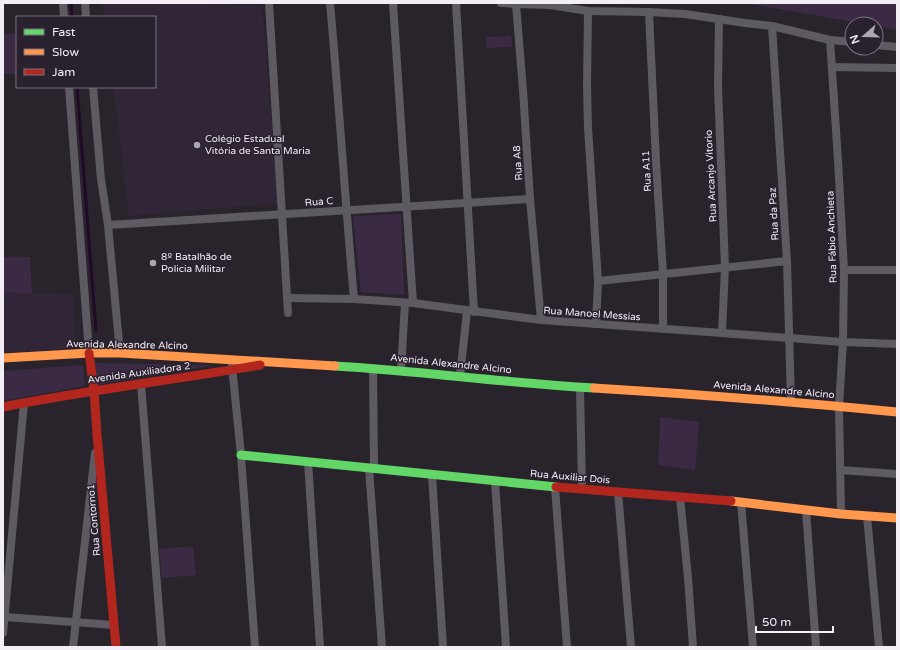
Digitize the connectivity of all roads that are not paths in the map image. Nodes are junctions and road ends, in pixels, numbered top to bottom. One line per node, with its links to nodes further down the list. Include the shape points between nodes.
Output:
1 (63, 3): 11 (street)
2 (85, 3): 12 (street)
3 (269, 3): 27 (street)
4 (330, 3): 26 (street)
5 (393, 3): 25 (street)
6 (456, 3): 24 (street)
7 (501, 3): 8 (street)
8 (516, 4): 9 (street, via 550,5); 23 (street, Rua A8)
9 (588, 12): 10 (street); 34 (street, via 588,128)
10 (649, 12): 13 (street); 33 (street, Rua A11)
11 (64, 16)
12 (86, 16)
13 (719, 19): 14 (street); 30 (street, Rua Arcanjo Vitorio, via 718,87)
14 (772, 26): 15 (street); 29 (street, Rua da Paz)
15 (830, 40): 16 (street); 19 (street, Rua Fábio Anchieta)
16 (844, 41)
17 (884, 46): 18 (street)
18 (897, 47)
19 (832, 67): 20 (street); 31 (street, Rua Fábio Anchieta)
20 (897, 68)
21 (69, 88): 48 (street)
22 (93, 88): 28 (street, via 101,180)
23 (530, 199): 24 (street, Rua C); 41 (street, Rua A8)
24 (468, 203): 25 (street, Rua C); 39 (street)
25 (407, 207): 26 (street, Rua C); 38 (street)
26 (346, 210): 27 (street, Rua C); 36 (street)
27 (282, 214): 28 (street, Rua C); 35 (street)
28 (108, 225): 49 (street)
29 (786, 261): 30 (street); 45 (street, Rua da Paz)
30 (726, 267): 33 (street); 44 (street, Rua Arcanjo Vitorio)
31 (844, 270): 32 (street); 46 (street, Rua Fábio Anchieta)
32 (897, 270)
33 (663, 274): 34 (street); 43 (street, Rua A11)
34 (598, 281): 42 (street)
35 (287, 298): 36 (street, Rua Manoel Messias); 40 (street)
36 (354, 299): 37 (street, Rua Manoel Messias)
37 (404, 303): 38 (street, Rua Manoel Messias); 55 (street)
38 (413, 303): 39 (street, Rua Manoel Messias)
39 (470, 311): 41 (street, Rua Manoel Messias); 56 (street)
40 (288, 314)
41 (541, 320): 42 (street, Rua Manoel Messias)
42 (596, 324): 43 (street, Rua Manoel Messias)
43 (663, 329): 44 (street, Rua Manoel Messias)
44 (722, 333): 45 (street, Rua Manoel Messias)
45 (789, 338): 46 (street, Rua Manoel Messias); 60 (street, Rua da Paz)
46 (843, 342): 47 (street, Rua Manoel Messias); 62 (street, Rua Fábio Anchieta)
47 (897, 344)
48 (89, 353): 49 (street, Avenida Alexandre Alcino); 50 (street, Avenida Alexandre Alcino); 59 (street, Rua Contorno1)
49 (120, 354): 51 (street, Avenida Alexandre Alcino)
50 (3, 358)
51 (232, 359): 52 (street, Avenida Alexandre Alcino); 54 (street)
52 (279, 362): 53 (street, Avenida Alexandre Alcino); 54 (street, Avenida Auxiliadora 2)
53 (373, 368): 55 (street, Avenida Alexandre Alcino); 68 (street)
54 (232, 370): 57 (street, Avenida Auxiliadora 2); 66 (street)
55 (401, 370): 56 (street, Avenida Alexandre Alcino)
56 (460, 376): 58 (street, Avenida Alexandre Alcino)
57 (141, 384): 59 (street, Avenida Auxiliadora 2); 88 (street)
58 (580, 387): 60 (street, Avenida Alexandre Alcino); 74 (street)
59 (94, 390): 61 (street, Avenida Auxiliadora 2); 65 (street, Rua Contorno1)
60 (791, 402): 62 (street, Avenida Alexandre Alcino)
61 (24, 403): 63 (street, Avenida Auxiliadora 2); 82 (street)
62 (839, 406): 64 (street, Avenida Alexandre Alcino); 69 (street, Rua Fábio Anchieta)
63 (3, 407)
64 (897, 412)
65 (97, 434): 83 (street); 84 (street, Rua Contorno1)
66 (241, 455): 67 (street, Rua Auxiliar Dois); 89 (street)
67 (308, 462): 68 (street, Rua Auxiliar Dois); 90 (street)
68 (372, 468): 71 (street, Rua Auxiliar Dois); 91 (street)
69 (840, 470): 70 (street); 79 (street, Rua Fábio Anchieta)
70 (897, 474)
71 (432, 475): 72 (street, Rua Auxiliar Dois); 92 (street)
72 (495, 481): 73 (street, Rua Auxiliar Dois); 93 (street)
73 (555, 487): 74 (street, Rua Auxiliar Dois); 94 (street)
74 (582, 489): 75 (street, Rua Auxiliar Dois)
75 (618, 492): 76 (street, Rua Auxiliar Dois); 95 (street)
76 (680, 496): 77 (street, Rua Auxiliar Dois); 96 (street)
77 (741, 502): 78 (street, Rua Auxiliar Dois); 97 (street)
78 (806, 510): 79 (street, Rua Auxiliar Dois); 98 (street)
79 (841, 514): 80 (street, Rua Auxiliar Dois)
80 (868, 516): 81 (street, Rua Auxiliar Dois); 99 (street)
81 (897, 518)
82 (4, 617): 83 (street); 85 (street)
83 (76, 622): 84 (street); 86 (street)
84 (114, 625): 87 (street, Rua Contorno1)
85 (3, 633)
86 (73, 647)
87 (116, 647)
88 (162, 647)
89 (255, 647)
90 (320, 647)
91 (382, 647)
92 (443, 647)
93 (506, 647)
94 (567, 647)
95 (631, 647)
96 (693, 647)
97 (753, 647)
98 (816, 647)
99 (879, 647)

